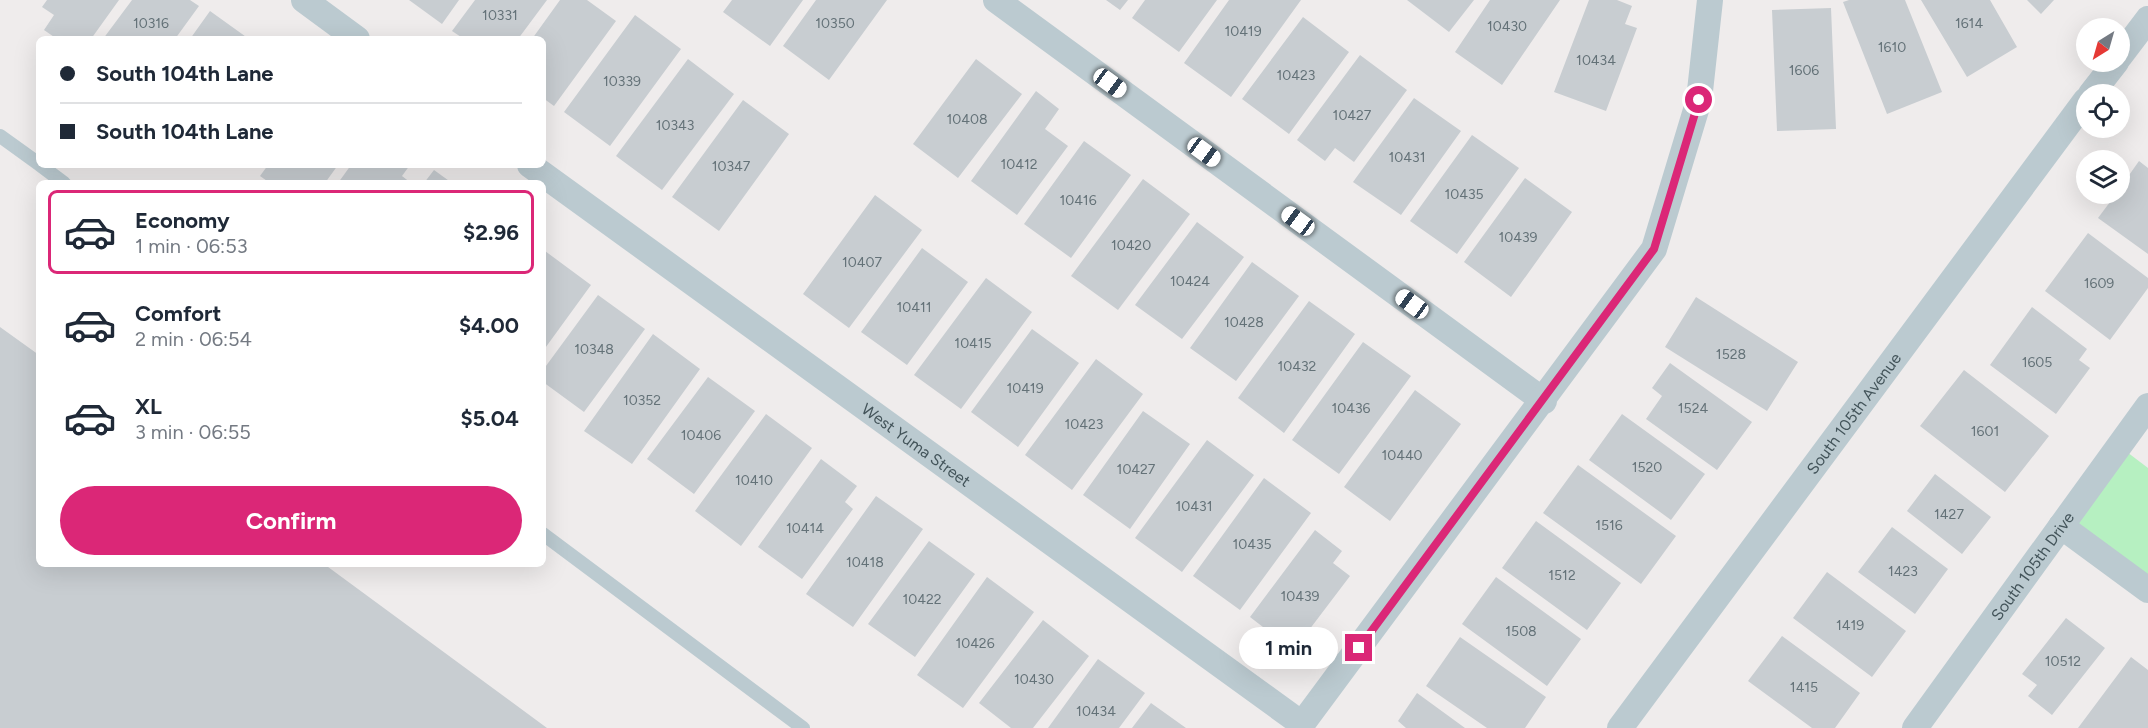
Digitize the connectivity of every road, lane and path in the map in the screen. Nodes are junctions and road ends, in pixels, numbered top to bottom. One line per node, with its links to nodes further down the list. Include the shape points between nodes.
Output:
1 (304, 0): 5 (street)
2 (996, 0): 15 (street)
3 (1710, 0): 15 (street, via 1699,100 1654,249)
4 (2148, 19): 6 (street)
5 (353, 36)
6 (2130, 43)
7 (2108, 72): 8 (street)
8 (2099, 84)
9 (2076, 113): 21 (street, South 105th Avenue)
10 (0, 136): 11 (lane)
11 (36, 163)
12 (43, 168): 14 (lane)
13 (534, 168): 15 (street, West Yuma Street, via 1302,724)
14 (60, 180)
15 (1544, 400)
16 (2148, 406): 17 (street, South 105th Drive)
17 (2061, 526): 19 (street); 22 (street, South 105th Drive)
18 (546, 536): 20 (lane)
19 (2148, 590)
20 (803, 728)
21 (1620, 728)
22 (1915, 728)

